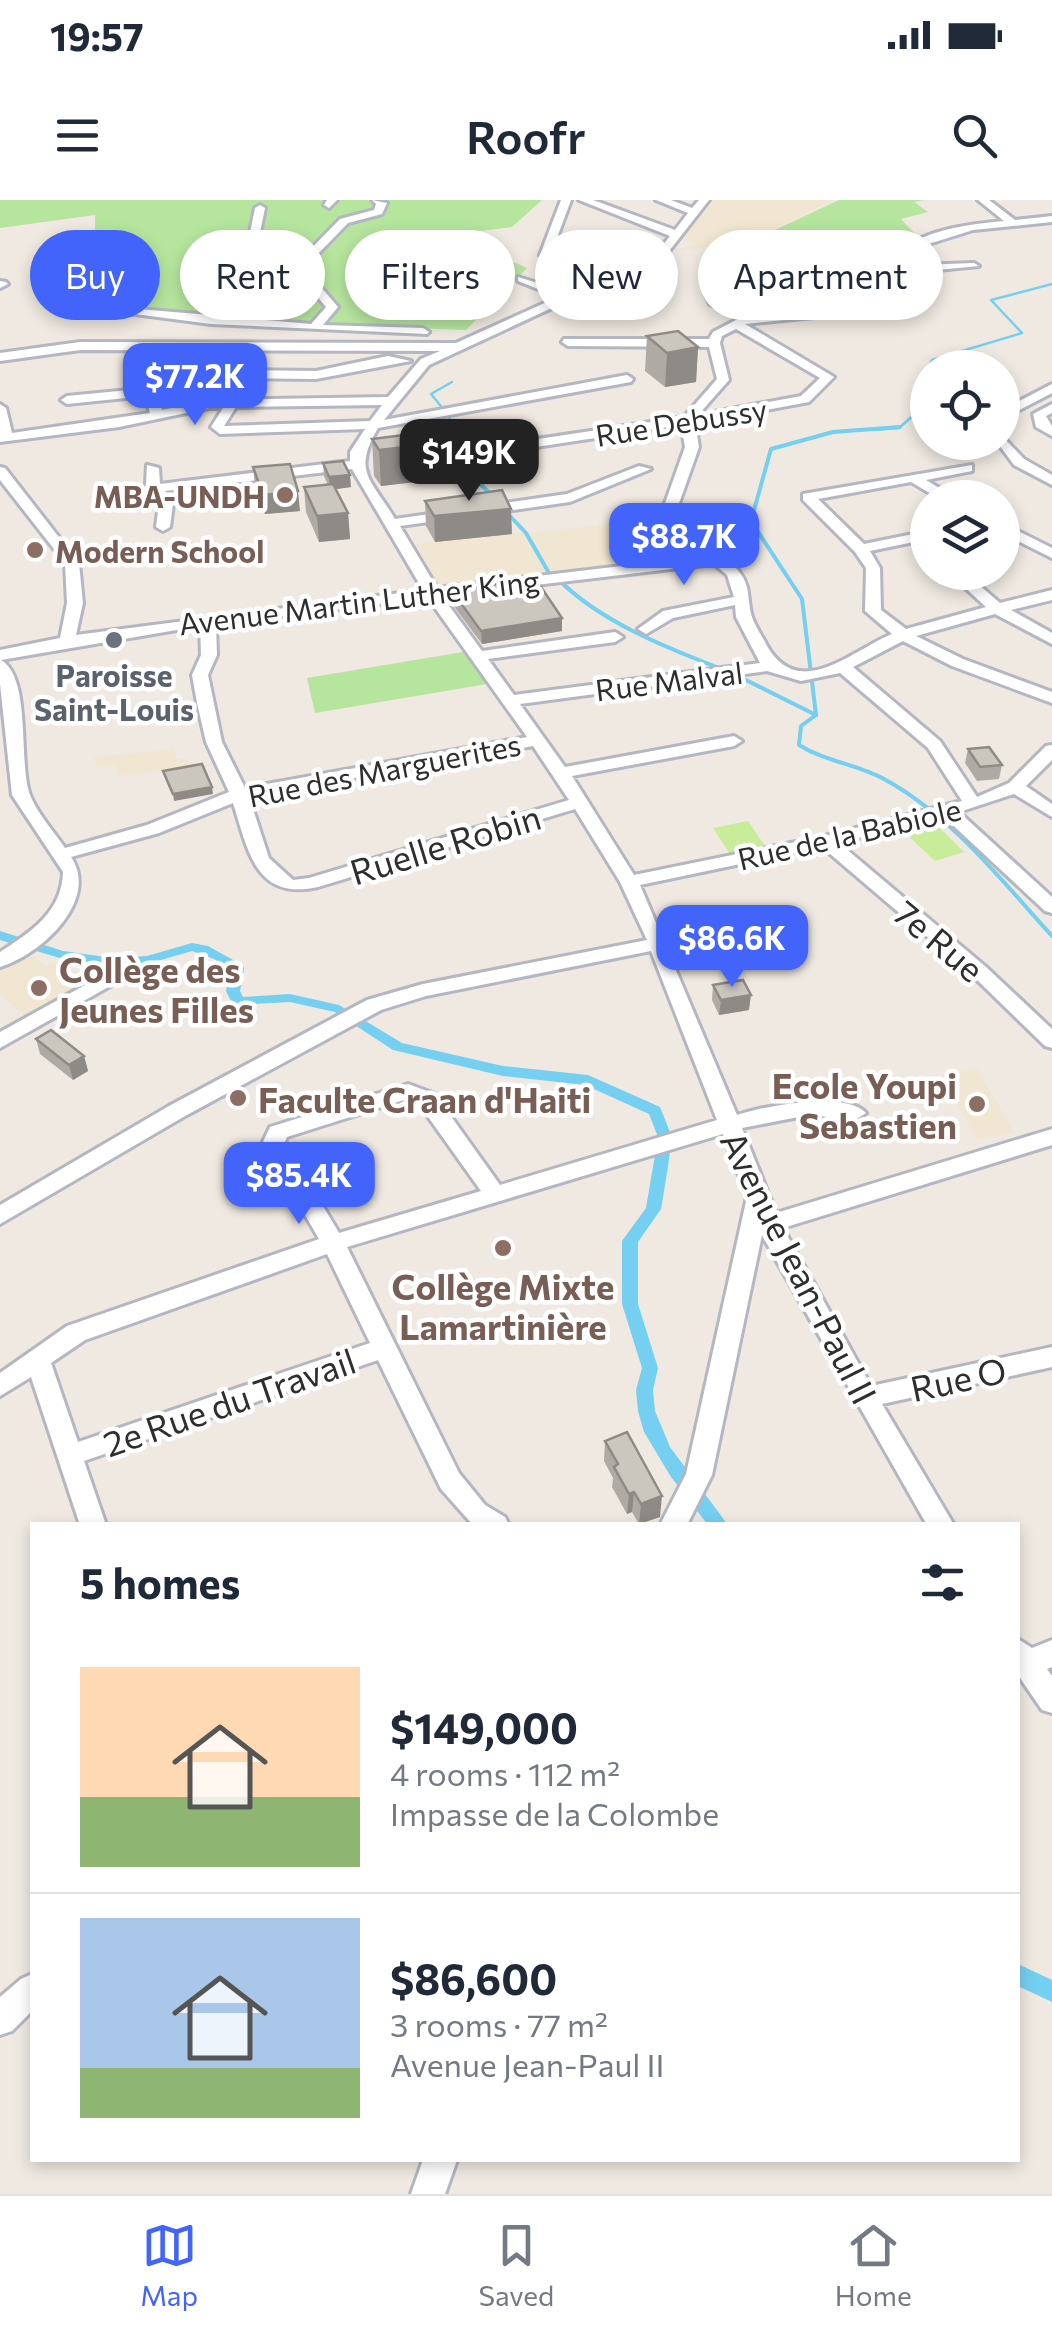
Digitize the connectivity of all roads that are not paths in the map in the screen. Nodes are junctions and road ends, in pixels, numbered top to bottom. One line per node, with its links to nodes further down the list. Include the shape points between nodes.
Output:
1 (378, 200): 24 (street, via 378,212 344,221 304,261 309,280 332,307)
2 (566, 200): 12 (street)
3 (584, 200): 13 (street)
4 (660, 200): 8 (street)
5 (704, 200): 8 (street)
6 (984, 200): 10 (street)
7 (260, 208): 11 (street)
8 (697, 213): 14 (street)
9 (1052, 219): 10 (street)
10 (1014, 223): 15 (street)
11 (256, 230)
12 (554, 230)
13 (665, 230)
14 (678, 235)
15 (943, 235)
16 (943, 266): 17 (street)
17 (974, 266)
18 (522, 279): 19 (street)
19 (535, 284)
20 (535, 312): 25 (street)
21 (212, 320): 24 (street)
22 (744, 320): 23 (street)
23 (734, 323): 27 (street); 40 (street, Rue Debussy, via 828,376 804,399)
24 (314, 328): 25 (street)
25 (481, 335): 28 (street)
26 (568, 342): 27 (street)
27 (714, 343): 40 (street, via 723,380)
28 (456, 347): 29 (street, via 68,347); 30 (street)
29 (0, 357)
30 (425, 362): 31 (street, via 388,360 316,375); 34 (street)
31 (240, 374)
32 (627, 380): 41 (street)
33 (1052, 388): 36 (street)
34 (390, 401): 35 (street); 41 (street)
35 (232, 403): 39 (street); 41 (street, via 220,430)
36 (1020, 405)
37 (0, 408): 44 (street)
38 (1052, 408): 43 (street, via 1039,414)
39 (158, 414): 42 (street); 42 (street, via 150,392 65,394)
40 (686, 422): 46 (street, Rue Debussy); 61 (street, via 692,447 670,509)
41 (375, 425): 46 (street, via 357,452)
42 (78, 428): 44 (street)
43 (1052, 432)
44 (4, 438)
45 (1017, 460): 53 (street)
46 (358, 467): 54 (street, Rue Debussy); 55 (street, Avenue Jean-Paul II)
47 (152, 468): 54 (street)
48 (966, 468): 51 (street)
49 (644, 469): 55 (street, via 589,493)
50 (0, 471): 72 (street, via 72,563 75,603)
51 (911, 477): 52 (street); 59 (street, via 808,497)
52 (916, 480)
53 (1052, 480)
54 (158, 488): 56 (street, via 166,504)
55 (394, 522): 63 (street, Avenue Jean-Paul II)
56 (163, 527)
57 (1020, 537): 60 (street)
58 (910, 538): 59 (street)
59 (861, 549): 69 (street, via 873,568 873,611)
60 (1052, 554)
61 (721, 559): 63 (street, Avenue Martin Luther King); 65 (street, via 741,588)
62 (975, 590): 66 (street)
63 (432, 591): 67 (street, Avenue Martin Luther King); 74 (street, Avenue Jean-Paul II)
64 (1052, 595): 66 (street, Rue Malval)
65 (740, 600): 68 (street, via 668,614); 76 (street)
66 (998, 610): 69 (street, Rue Malval); 71 (street)
67 (208, 621): 72 (street, Avenue Martin Luther King); 85 (street, via 202,689 214,742)
68 (646, 629)
69 (900, 636): 77 (street, Rue Malval); 78 (street)
70 (615, 637): 74 (street)
71 (1052, 639)
72 (67, 640): 73 (street, Avenue Martin Luther King)
73 (0, 656)
74 (478, 656): 79 (street, Avenue Jean-Paul II)
75 (0, 664): 91 (street, via 10,689 21,795)
76 (770, 666): 77 (street, Rue Malval, via 798,677); 79 (street, Rue Malval)
77 (843, 667): 87 (street, via 934,745)
78 (1052, 698)
79 (510, 701): 80 (street, Avenue Jean-Paul II)
80 (537, 740): 83 (street, Avenue Jean-Paul II); 85 (street, Rue des Marguerites)
81 (734, 741): 83 (street)
82 (1052, 750): 84 (street, Rue de la Babiole)
83 (561, 773): 86 (street, Avenue Jean-Paul II)
84 (1015, 787): 87 (street, Rue de la Babiole); 89 (street)
85 (239, 794): 86 (street, Ruelle Robin, via 260,859 290,886); 91 (street, Rue des Marguerites, via 153,829)
86 (580, 802): 92 (street, Avenue Jean-Paul II)
87 (973, 804): 88 (street, Rue de la Babiole)
88 (938, 812): 90 (street, Rue de la Babiole); 93 (street)
89 (1052, 812)
90 (826, 841): 92 (street, Rue de la Babiole); 98 (street, 7e Rue)
91 (60, 855): 95 (street, via 72,872 72,896 49,924)
92 (629, 882): 94 (street, Avenue Jean-Paul II)
93 (1052, 907)
94 (658, 944): 100 (street, Avenue Jean-Paul II); 103 (street, via 374,1005)
95 (2, 960)
96 (105, 980): 97 (street)
97 (0, 1040)
98 (1052, 1040)
99 (855, 1113): 100 (street, via 786,1110)
100 (727, 1124): 102 (street); 104 (street, Avenue Jean-Paul II, via 758,1198)
101 (1052, 1137): 104 (street)
102 (495, 1194): 105 (street); 105 (street, via 427,1099 408,1091 278,1132 274,1142)
103 (0, 1216)
104 (760, 1226): 110 (street, Avenue Jean-Paul II); 112 (street, via 699,1475)
105 (333, 1243): 106 (street); 107 (street, via 76,1333)
106 (387, 1348): 111 (street, 2e Rue du Travail); 114 (street, via 450,1481)
107 (37, 1356): 109 (street); 111 (street)
108 (1052, 1357): 110 (street, Rue O)
109 (0, 1386)
110 (865, 1398): 115 (street, Avenue Jean-Paul II)
111 (70, 1455): 113 (street)
112 (676, 1520)
113 (92, 1522)
114 (491, 1522)
115 (940, 1522)
116 (1032, 1657): 117 (street)
117 (1052, 1700)
118 (30, 1992): 119 (street)
119 (0, 2020)
120 (439, 2162): 121 (street)
121 (428, 2194)

